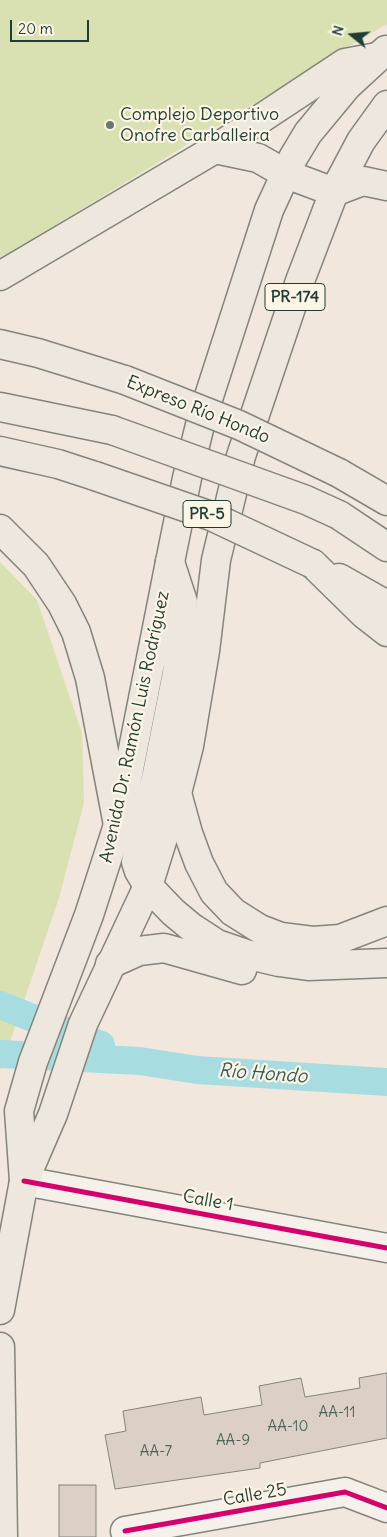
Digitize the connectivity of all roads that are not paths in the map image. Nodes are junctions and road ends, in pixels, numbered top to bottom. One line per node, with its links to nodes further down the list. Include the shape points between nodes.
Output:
1 (382, 53): 3 (main road, via 345,63); 4 (main road, PR-174, via 324,112 304,139)
2 (387, 105): 6 (main road, PR-174, via 361,141)
3 (215, 149): 4 (main road, via 258,158); 7 (main road)
4 (286, 174): 6 (main road); 14 (main road, Avenida Dr. Ramón Luis Rodríguez / PR-174, via 269,210 212,383 187,478)
5 (387, 186): 6 (main road, via 363,181)
6 (334, 192): 18 (main road, Avenida Dr. Ramón Luis Rodríguez / PR-174, via 300,280 241,456 218,550 189,746)
7 (0, 276)
8 (0, 344): 11 (main road, Expreso Río Hondo, bridge, via 124,380 239,425 339,472)
9 (0, 407): 13 (main road, bridge, via 112,430 306,500 339,515)
10 (0, 451): 15 (main road, PR-5, bridge, via 58,464 211,516)
11 (387, 501)
12 (0, 528): 19 (main road, via 36,565 76,632 90,678)
13 (387, 547)
14 (170, 562): 19 (main road, Avenida Dr. Ramón Luis Rodríguez); 20 (main road, via 182,602 177,673 136,862)
15 (313, 564): 16 (main road, PR-5); 17 (main road)
16 (387, 605)
17 (387, 632)
18 (177, 793): 20 (main road, Avenida Dr. Ramón Luis Rodríguez); 21 (main road, via 199,863 214,892 233,912 260,929 281,937 313,941 340,939)
19 (118, 826): 25 (main road, Avenida Dr. Ramón Luis Rodríguez, via 19,1111)
20 (148, 886): 22 (main road, via 191,927 217,944 249,955 308,966); 23 (main road, Avenida Dr. Ramón Luis Rodríguez)
21 (387, 921)
22 (387, 963)
23 (110, 964): 24 (main road, via 139,952 164,948 292,980); 25 (main road, Avenida Dr. Ramón Luis Rodríguez, via 83,1024 53,1114)
24 (387, 974)
25 (24, 1181): 26 (street, Calle 1); 27 (main road, Avenida Dr. Ramón Luis Rodríguez)
26 (387, 1248)
27 (0, 1310)
28 (0, 1347): 32 (main road)
29 (387, 1508): 31 (street, Calle 25, via 346,1492)
30 (125, 1531): 31 (street, Calle 25)
31 (164, 1531)
32 (3, 1537)

